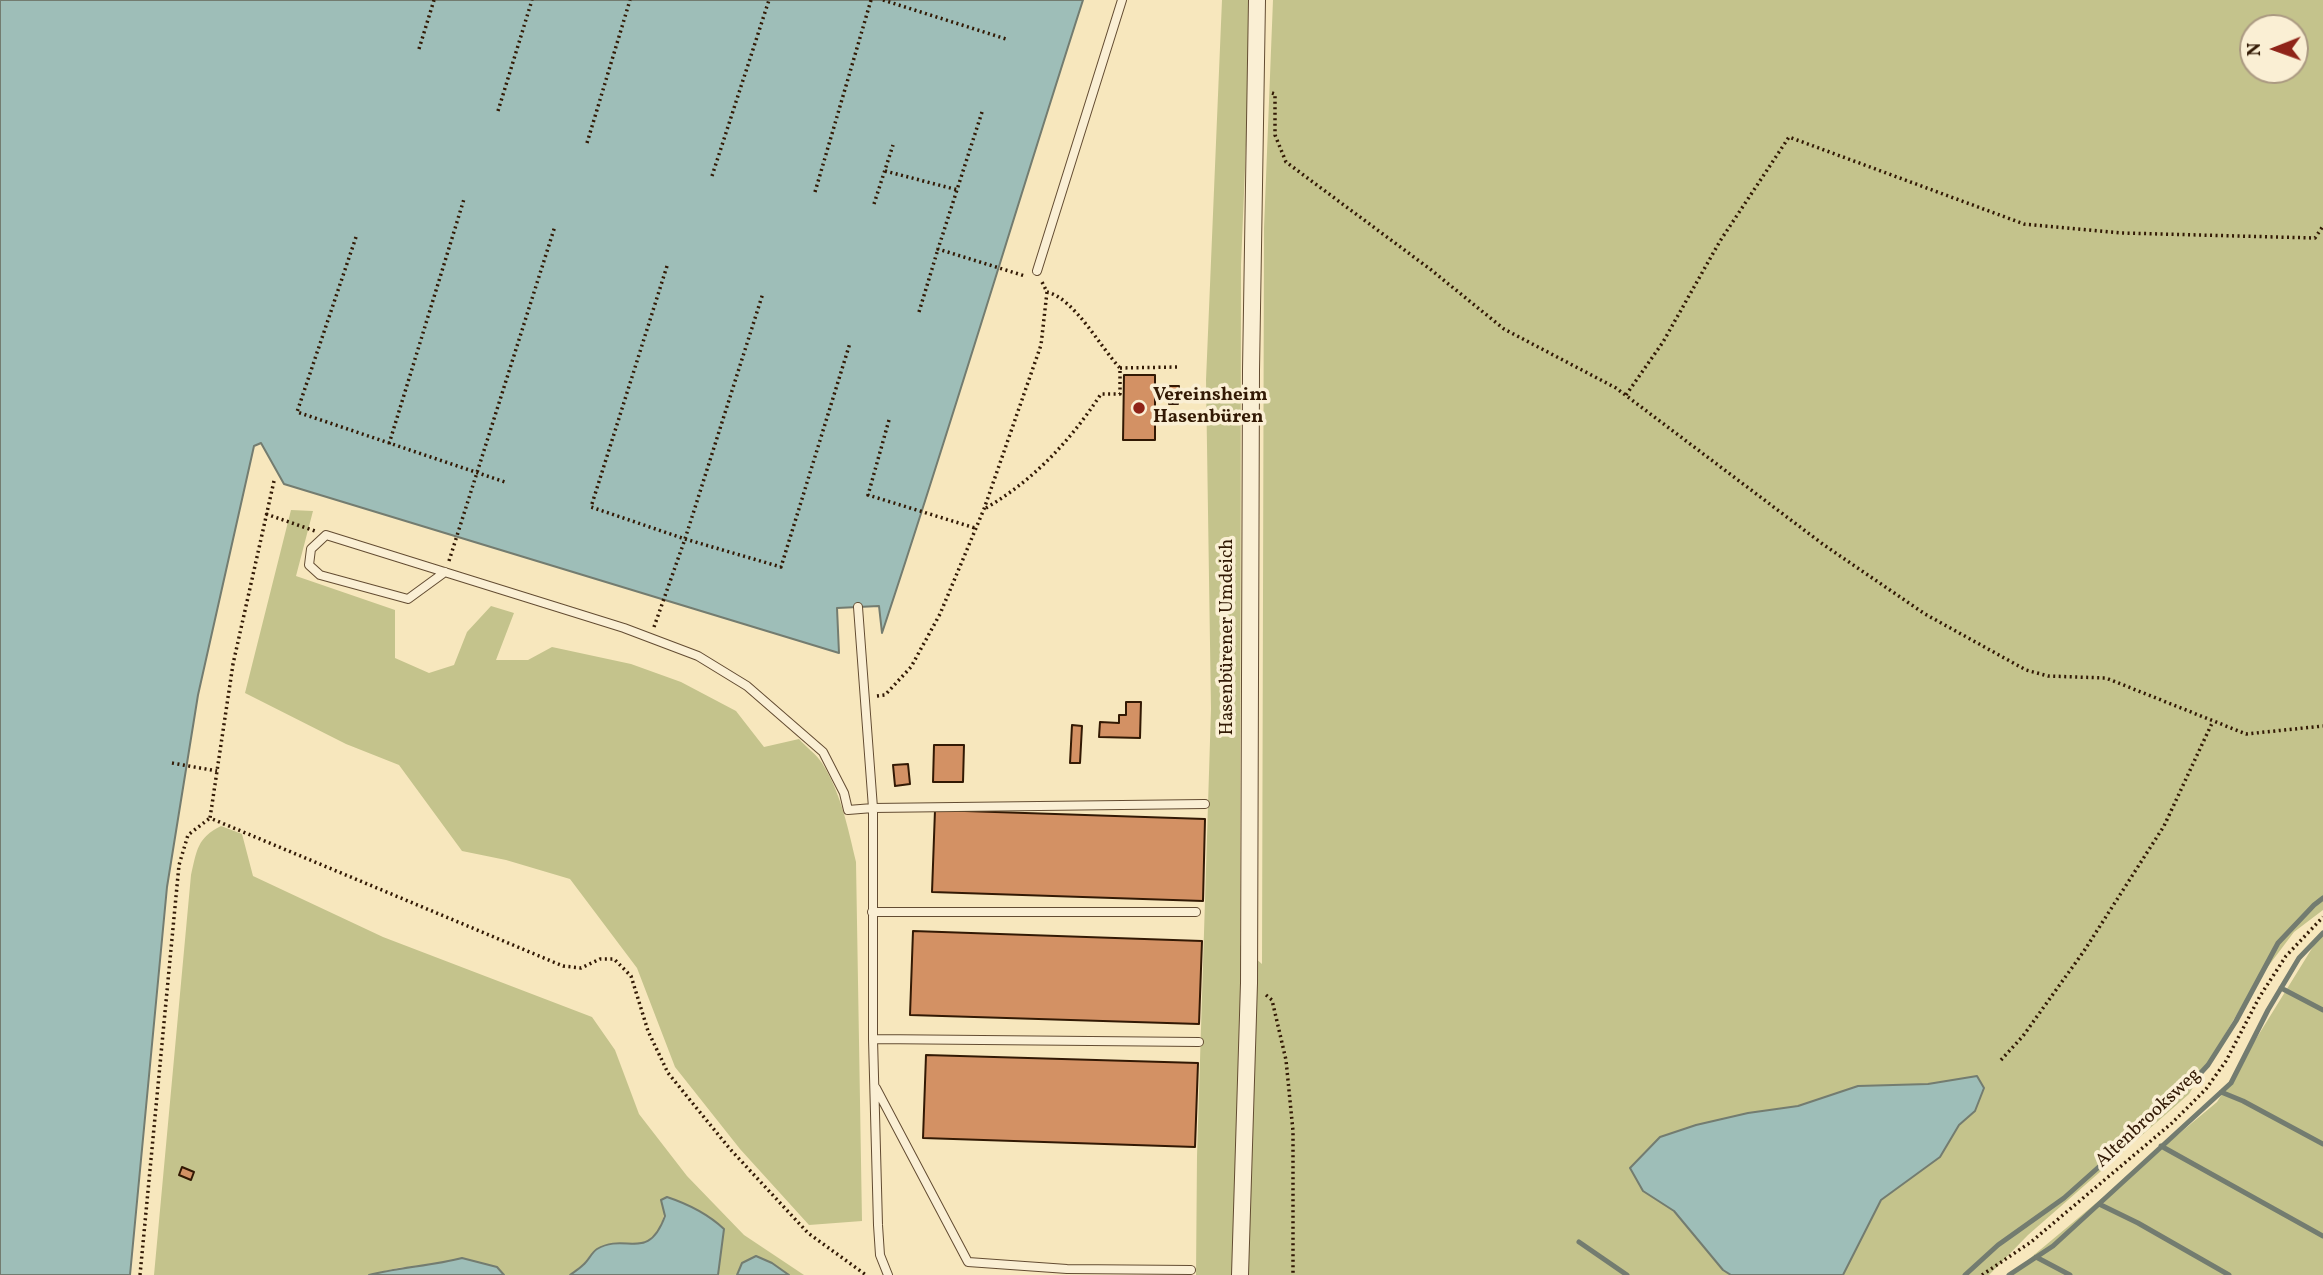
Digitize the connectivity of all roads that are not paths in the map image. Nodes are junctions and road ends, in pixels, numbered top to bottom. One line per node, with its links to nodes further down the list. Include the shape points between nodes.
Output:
1 (1122, 0): 3 (lane)
2 (1257, 0): 15 (street, Hasenbürener Umdeich, via 1249,983)
3 (1037, 271)
4 (445, 572): 4 (lane, via 408,599 320,575 309,565 311,549 326,535); 7 (lane, via 698,656 747,686 823,752 848,810)
5 (858, 607): 7 (lane)
6 (1205, 804): 7 (lane)
7 (873, 808): 8 (lane)
8 (872, 912): 9 (lane); 10 (lane)
9 (1196, 912)
10 (873, 1039): 11 (lane); 12 (lane)
11 (1199, 1042)
12 (874, 1086): 13 (lane, via 968,1262); 14 (lane, via 880,1255)
13 (1191, 1270)
14 (888, 1275)
15 (1240, 1275)

